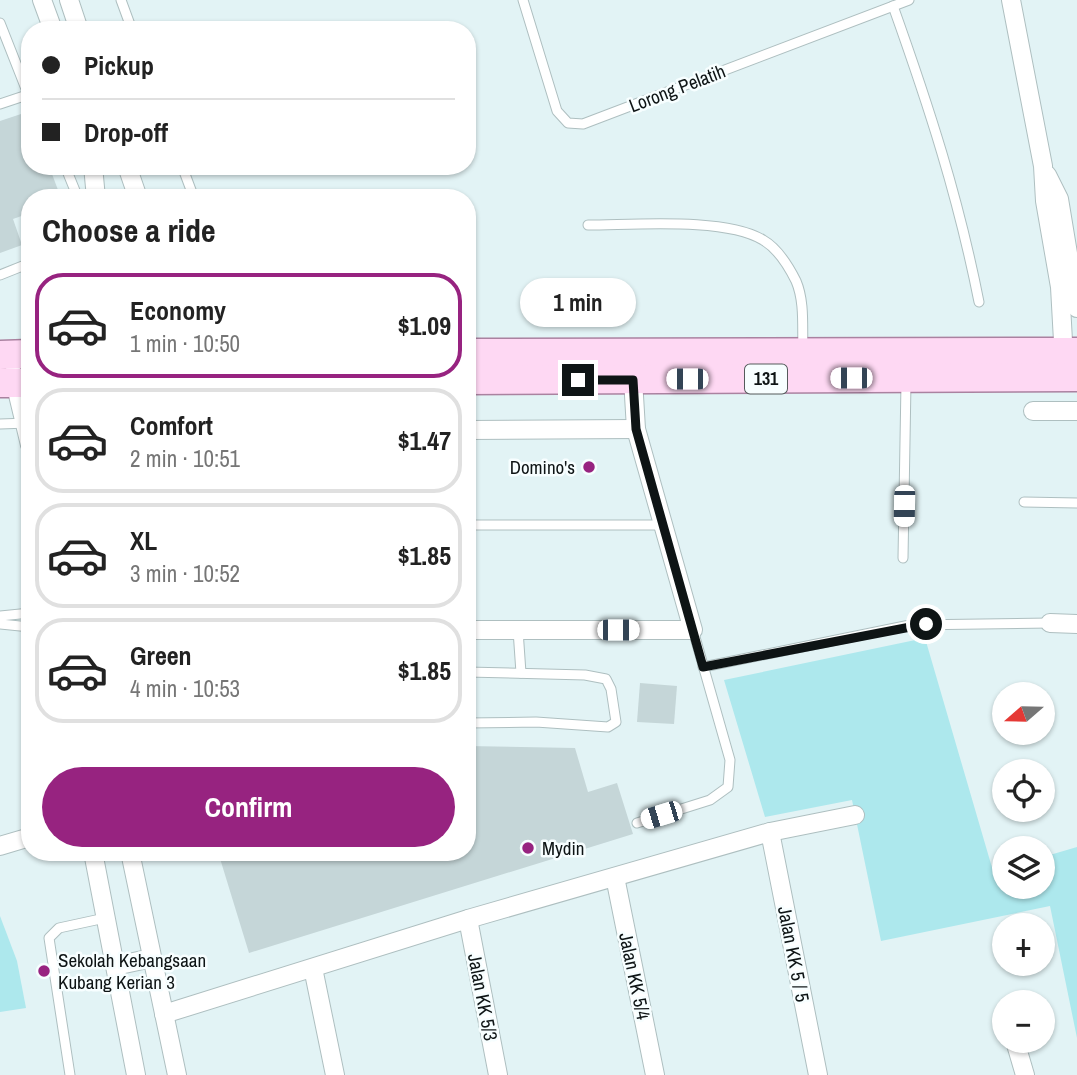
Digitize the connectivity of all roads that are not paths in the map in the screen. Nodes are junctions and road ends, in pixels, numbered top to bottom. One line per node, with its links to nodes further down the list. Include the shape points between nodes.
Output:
1 (42, 0): 8 (street)
2 (69, 0): 9 (street)
3 (121, 0): 10 (lane)
4 (523, 0): 7 (lane, Lorong Pelatih, via 557,111 568,123 583,124)
5 (909, 0): 7 (lane, Lorong Pelatih)
6 (1011, 0): 15 (street)
7 (893, 6): 19 (lane, via 940,138)
8 (50, 21)
9 (76, 21)
10 (129, 21)
11 (0, 23): 12 (lane)
12 (21, 78)
13 (21, 99): 14 (lane)
14 (0, 104)
15 (1042, 166): 20 (street, via 1059,199); 24 (street)
16 (588, 225): 21 (lane, via 725,227 765,240 797,283)
17 (21, 267): 18 (lane)
18 (0, 275)
19 (979, 302)
20 (1077, 308)
21 (803, 352): 22 (main road, 131); 24 (main road, 131)
22 (476, 353)
23 (13, 354): 28 (street)
24 (1071, 364): 25 (main road, 131)
25 (906, 378): 27 (main road, 131); 40 (lane)
26 (476, 380): 27 (main road, 131)
27 (633, 380): 34 (street)
28 (15, 383): 29 (street)
29 (21, 403)
30 (1033, 411): 31 (street)
31 (1077, 411)
32 (21, 423): 33 (lane)
33 (0, 424)
34 (636, 429): 35 (street); 39 (street)
35 (476, 430)
36 (1024, 502): 37 (lane)
37 (1077, 503)
38 (476, 525): 39 (lane)
39 (663, 525): 49 (street)
40 (903, 558)
41 (21, 614): 42 (lane)
42 (0, 616)
43 (1050, 623): 45 (street); 50 (lane, via 910,625)
44 (0, 624): 46 (lane)
45 (1077, 624)
46 (21, 627)
47 (476, 630): 48 (street)
48 (518, 630): 49 (street); 52 (lane)
49 (693, 631): 50 (lane)
50 (703, 667): 55 (lane, via 730,760 728,787 710,800)
51 (476, 672): 52 (lane)
52 (521, 673): 53 (lane, via 606,679 616,722 608,727)
53 (476, 723)
54 (855, 815): 56 (street)
55 (637, 823)
56 (770, 832): 59 (street); 73 (street, Jalan KK 5 / 5)
57 (95, 861): 60 (street)
58 (132, 861): 62 (street)
59 (615, 877): 61 (street); 72 (street, Jalan KK 5/4)
60 (105, 918): 63 (street); 67 (lane, via 54,929 49,938)
61 (468, 919): 64 (street); 71 (street, Jalan KK 5/3)
62 (152, 958): 63 (street); 65 (street)
63 (115, 966): 68 (street)
64 (313, 968): 65 (street); 70 (street)
65 (164, 1014): 69 (street)
66 (1019, 1053): 74 (street)
67 (70, 1075)
68 (136, 1075)
69 (177, 1075)
70 (335, 1075)
71 (498, 1075)
72 (655, 1075)
73 (818, 1075)
74 (1025, 1075)

